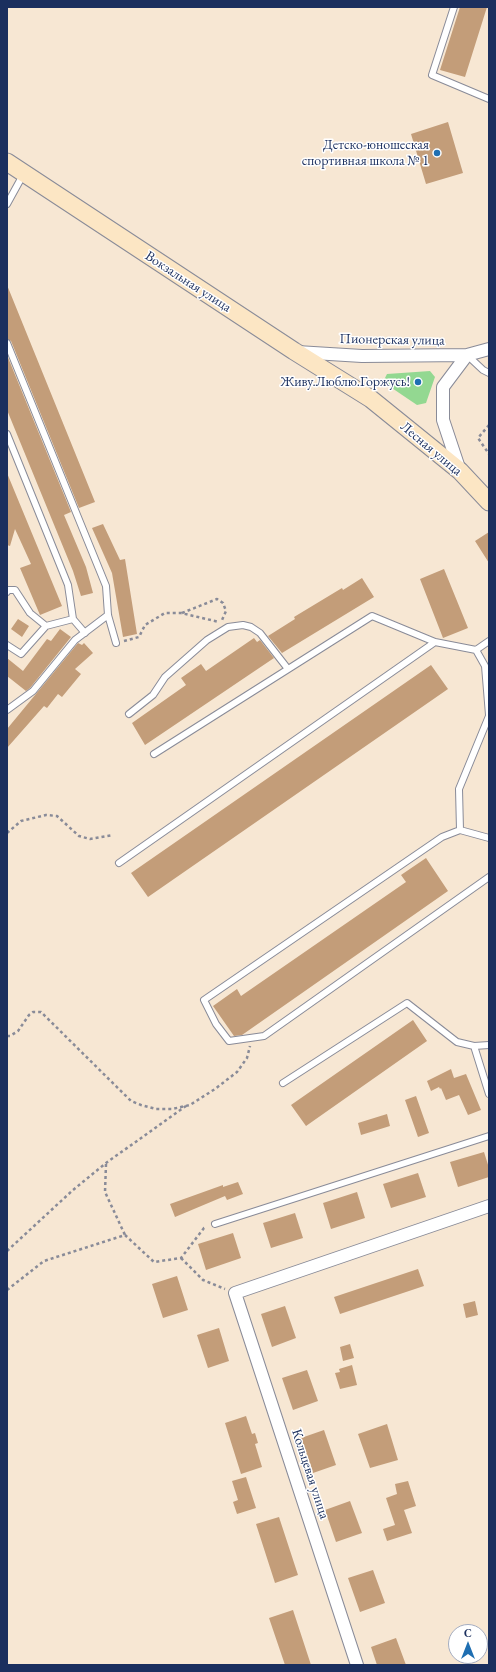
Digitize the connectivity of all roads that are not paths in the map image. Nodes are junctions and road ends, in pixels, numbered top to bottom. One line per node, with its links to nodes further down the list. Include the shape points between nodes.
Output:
1 (454, 7): 2 (lane, via 432,75)
2 (489, 99)
3 (7, 162): 4 (main road, Вокзальная улица)
4 (24, 173): 5 (lane); 8 (main road, Вокзальная улица)
5 (7, 204)
6 (7, 343): 16 (lane, via 106,586)
7 (489, 349): 9 (street, Пионерская улица)
8 (294, 351): 9 (street, Пионерская улица, via 362,356); 11 (main road, Вокзальная улица)
9 (467, 355): 10 (lane); 13 (street, via 443,387 443,420)
10 (489, 373)
11 (371, 399): 13 (main road, Лесная улица)
12 (7, 434): 17 (lane, via 68,585)
13 (460, 471): 14 (main road, Лесная улица)
14 (489, 502)
15 (7, 592): 18 (lane, via 15,590 30,613)
16 (108, 615): 19 (lane); 22 (lane)
17 (73, 619): 18 (lane); 19 (lane)
18 (46, 626): 23 (lane, via 21,654)
19 (85, 633): 26 (lane, via 75,640 33,691)
20 (489, 641): 24 (lane)
21 (435, 642): 24 (lane); 25 (lane, via 372,616); 32 (lane)
22 (116, 643)
23 (7, 645)
24 (476, 650): 28 (lane, via 484,666)
25 (288, 669): 27 (lane, via 260,633 243,625 228,627 207,640 165,677 153,695); 29 (lane)
26 (7, 710)
27 (129, 714)
28 (489, 716): 30 (lane, via 459,789)
29 (154, 754)
30 (460, 830): 31 (lane); 33 (lane, via 442,837 204,1000 216,1024 229,1041 264,1036)
31 (489, 838)
32 (119, 863)
33 (489, 877)
34 (489, 1045): 35 (lane)
35 (474, 1046): 36 (lane, via 457,1042 407,1003); 37 (lane)
36 (283, 1083)
37 (489, 1094)
38 (489, 1136): 40 (lane)
39 (489, 1206): 41 (street, Кольцевая улица, via 235,1293)
40 (215, 1224)
41 (357, 1665)

